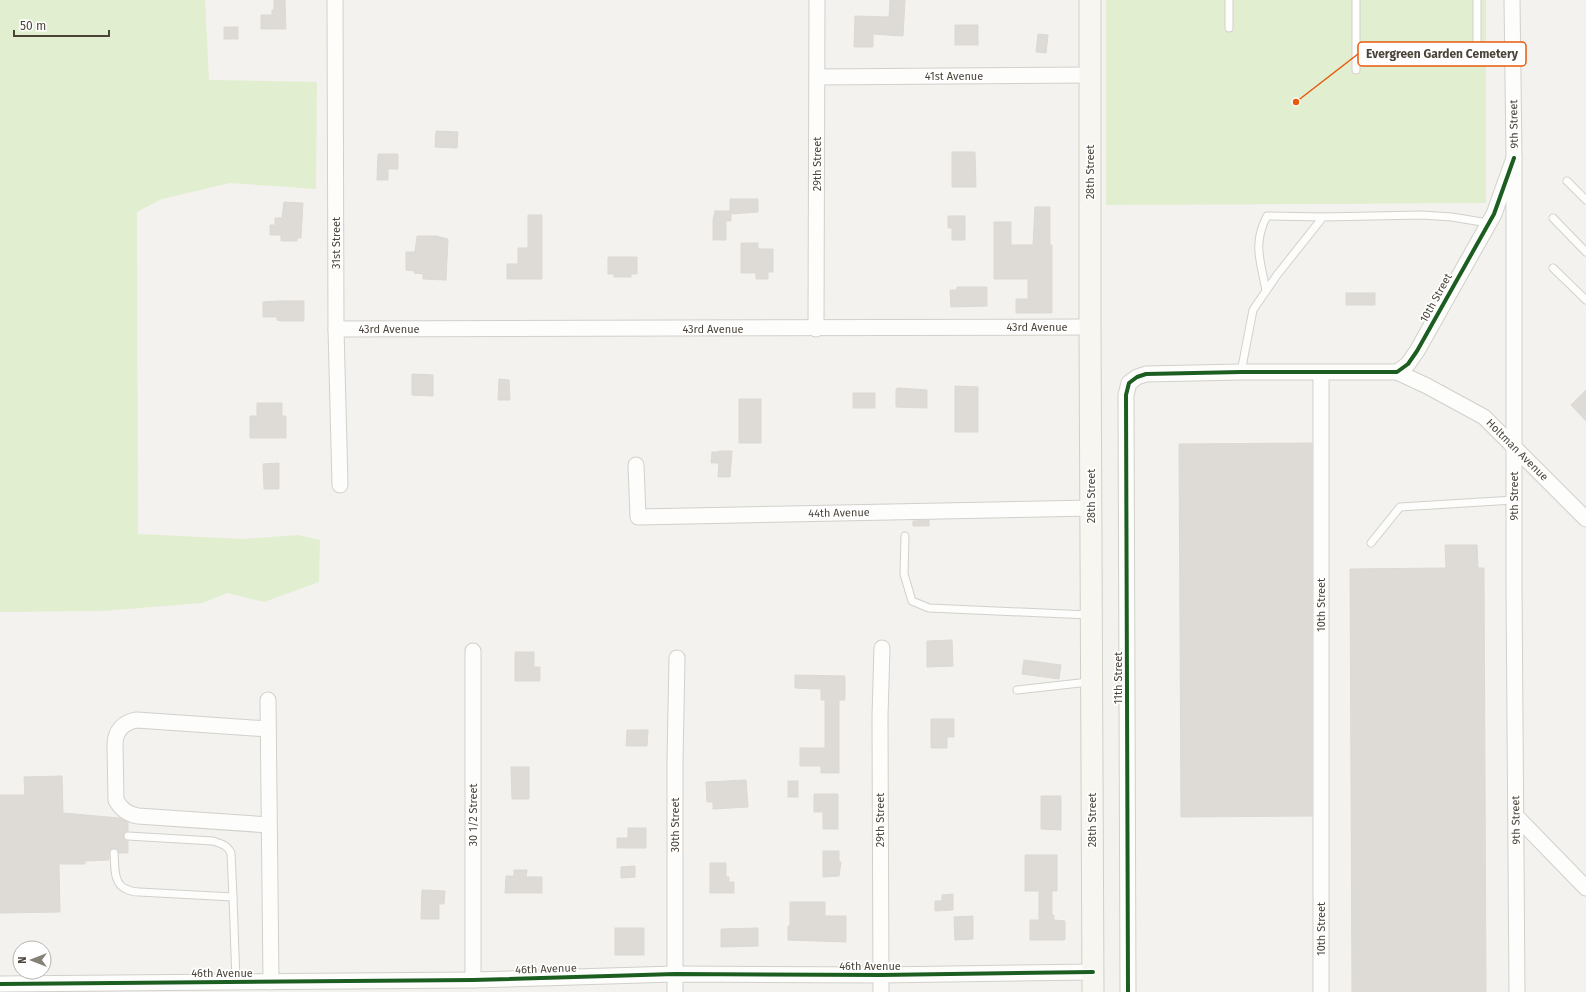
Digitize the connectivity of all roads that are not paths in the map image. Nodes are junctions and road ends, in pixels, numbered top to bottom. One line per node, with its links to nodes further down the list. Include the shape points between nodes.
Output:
1 (335, 0): 24 (street, 31st Street)
2 (818, 0): 12 (street, 29th Street)
3 (1090, 0): 11 (main road, 28th Street)
4 (1229, 0): 8 (lane)
5 (1356, 0): 10 (lane)
6 (1477, 0): 9 (lane)
7 (1512, 0): 13 (street, 9th Street)
8 (1229, 28)
9 (1477, 52)
10 (1356, 70)
11 (1091, 75): 12 (street, 41st Avenue); 23 (main road, 28th Street)
12 (818, 77): 25 (street, 29th Street)
13 (1514, 158): 18 (street, 10th Street, via 1494,214); 29 (street, 9th Street)
14 (1567, 181): 15 (lane)
15 (1586, 200)
16 (1323, 217): 18 (lane, via 1422,215); 21 (lane); 21 (lane, via 1267,216 1261,229 1258,246)
17 (1553, 218): 19 (lane)
18 (1488, 223): 27 (street, 10th Street, via 1417,351 1408,364)
19 (1586, 252)
20 (1553, 268): 22 (lane)
21 (1266, 291): 26 (lane, via 1252,310)
22 (1586, 300)
23 (1090, 327): 25 (street, 43rd Avenue); 33 (main road, 28th Street)
24 (336, 329): 25 (street, 43rd Avenue); 31 (street, 31st Street)
25 (816, 329)
26 (1241, 372): 28 (street); 60 (street, 11th Street, via 1146,374 1129,383 1126,395)
27 (1397, 372): 28 (street); 29 (street, Holtman Avenue, via 1484,417)
28 (1321, 373): 61 (street, 10th Street)
29 (1514, 447): 32 (street, 9th Street); 34 (street, Holtman Avenue)
30 (636, 465): 33 (street, 44th Avenue, via 638,517)
31 (340, 485)
32 (1514, 500): 36 (lane, via 1400,507); 45 (street, 9th Street)
33 (1091, 508): 37 (main road, 28th Street)
34 (1586, 519)
35 (906, 536): 37 (lane, via 904,574 912,601 929,608)
36 (1371, 543)
37 (1091, 615): 41 (main road, 28th Street)
38 (882, 648): 52 (street, 29th Street)
39 (473, 650): 53 (street, 30 1/2 Street)
40 (677, 658): 51 (street, 30th Street)
41 (1092, 682): 42 (lane); 56 (main road, 28th Street)
42 (1017, 690)
43 (268, 700): 44 (street)
44 (268, 729): 46 (street); 46 (street, via 137,720 121,727 115,738 115,745 116,796 120,807 128,812 138,816)
45 (1516, 816): 49 (street); 62 (street, 9th Street)
46 (269, 825): 55 (street)
47 (128, 836): 50 (lane, via 213,841 224,844 231,853)
48 (114, 853): 50 (lane, via 117,880 125,889)
49 (1586, 888)
50 (233, 897): 54 (lane)
51 (675, 974): 52 (street, 46th Avenue); 53 (street, 46th Avenue); 58 (street, 30th Street)
52 (881, 975): 56 (street, 46th Avenue); 59 (street, 29th Street)
53 (472, 980): 55 (street, 46th Avenue)
54 (236, 982): 55 (street, 46th Avenue); 57 (street, 46th Avenue)
55 (271, 982)
56 (1093, 982)
57 (0, 984)
58 (675, 992)
59 (881, 992)
60 (1128, 992)
61 (1321, 992)
62 (1518, 992)

